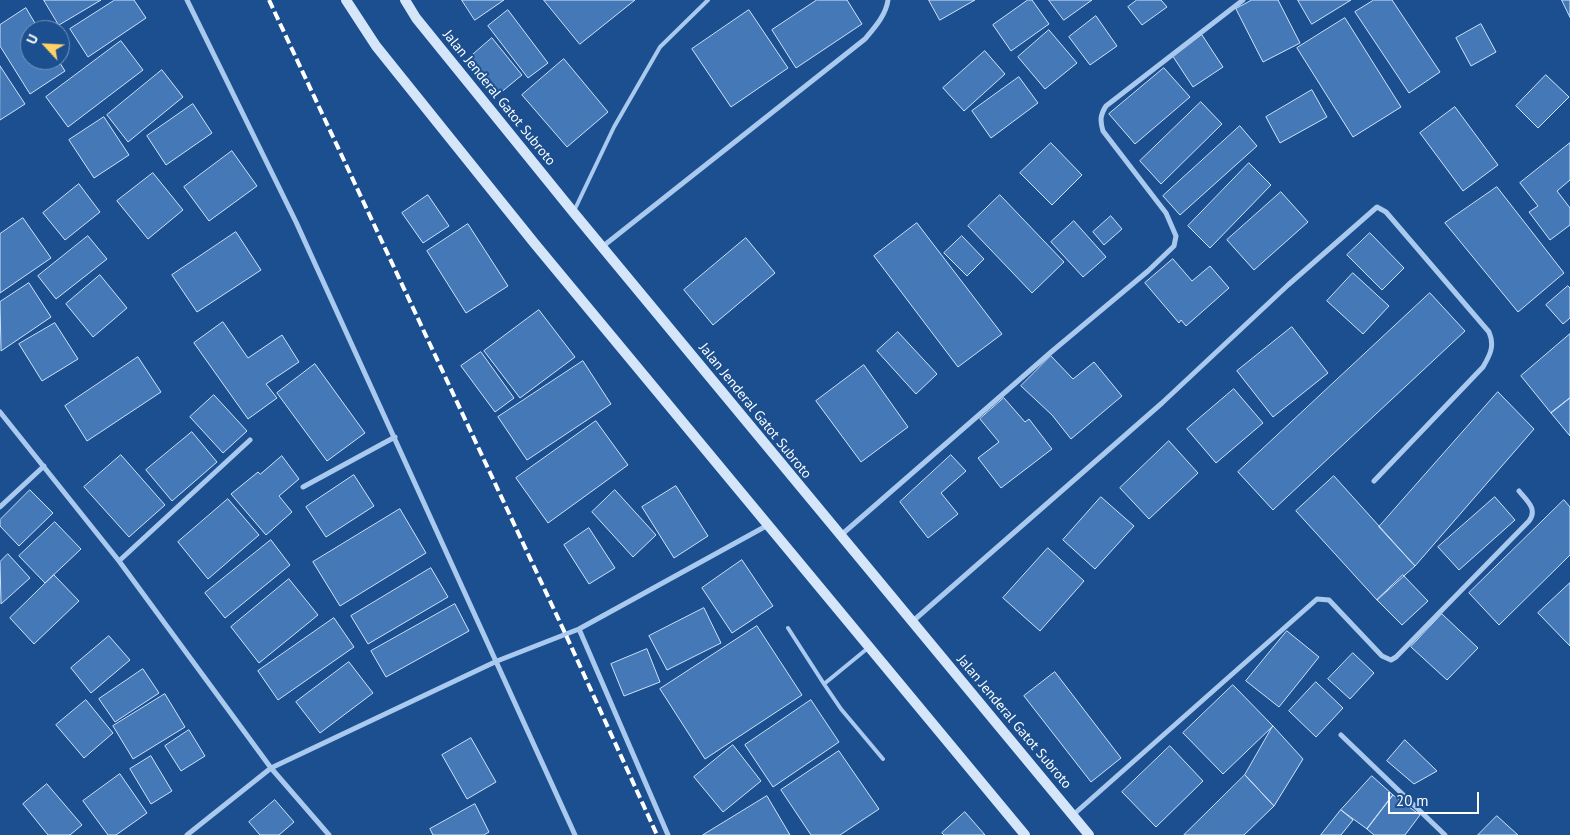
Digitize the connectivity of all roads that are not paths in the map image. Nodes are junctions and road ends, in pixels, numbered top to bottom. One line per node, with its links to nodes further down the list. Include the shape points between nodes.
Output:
1 (187, 0): 10 (street, via 296,222)
2 (346, 0): 17 (main road, via 376,46 535,244)
3 (405, 0): 7 (main road, Jalan Jenderal Gatot Subroto, via 416,18)
4 (708, 0): 7 (lane, via 660,47 614,127)
5 (888, 0): 8 (street, via 877,25 865,39)
6 (1243, 0): 18 (street, via 1106,106 1101,114 1103,132 1166,213 1176,236 1174,246)
7 (574, 213): 8 (main road, Jalan Jenderal Gatot Subroto)
8 (602, 247): 18 (main road, Jalan Jenderal Gatot Subroto)
9 (0, 412): 12 (street)
10 (395, 437): 14 (street); 24 (street)
11 (250, 440): 19 (street)
12 (44, 466): 16 (street); 19 (street)
13 (1374, 481): 20 (street, via 1483,367 1491,354 1492,341 1489,332 1399,227 1377,207 1162,403)
14 (303, 487)
15 (1519, 491): 29 (street, via 1533,509 1532,517 1396,657 1391,660 1382,656 1329,600 1317,599)
16 (0, 507)
17 (768, 525): 22 (street); 23 (main road)
18 (840, 536): 20 (main road, Jalan Jenderal Gatot Subroto)
19 (120, 561): 28 (street)
20 (913, 621): 29 (main road, Jalan Jenderal Gatot Subroto)
21 (788, 628): 25 (lane)
22 (579, 629): 24 (street); 33 (street)
23 (870, 647): 25 (lane); 34 (main road)
24 (497, 661): 28 (street); 32 (street)
25 (824, 684): 27 (lane)
26 (1341, 735): 36 (street)
27 (883, 759)
28 (271, 768): 30 (street); 31 (street)
29 (1073, 815): 35 (main road, Jalan Jenderal Gatot Subroto)
30 (187, 835)
31 (329, 835)
32 (575, 835)
33 (668, 835)
34 (1025, 835)
35 (1090, 835)
36 (1445, 835)

